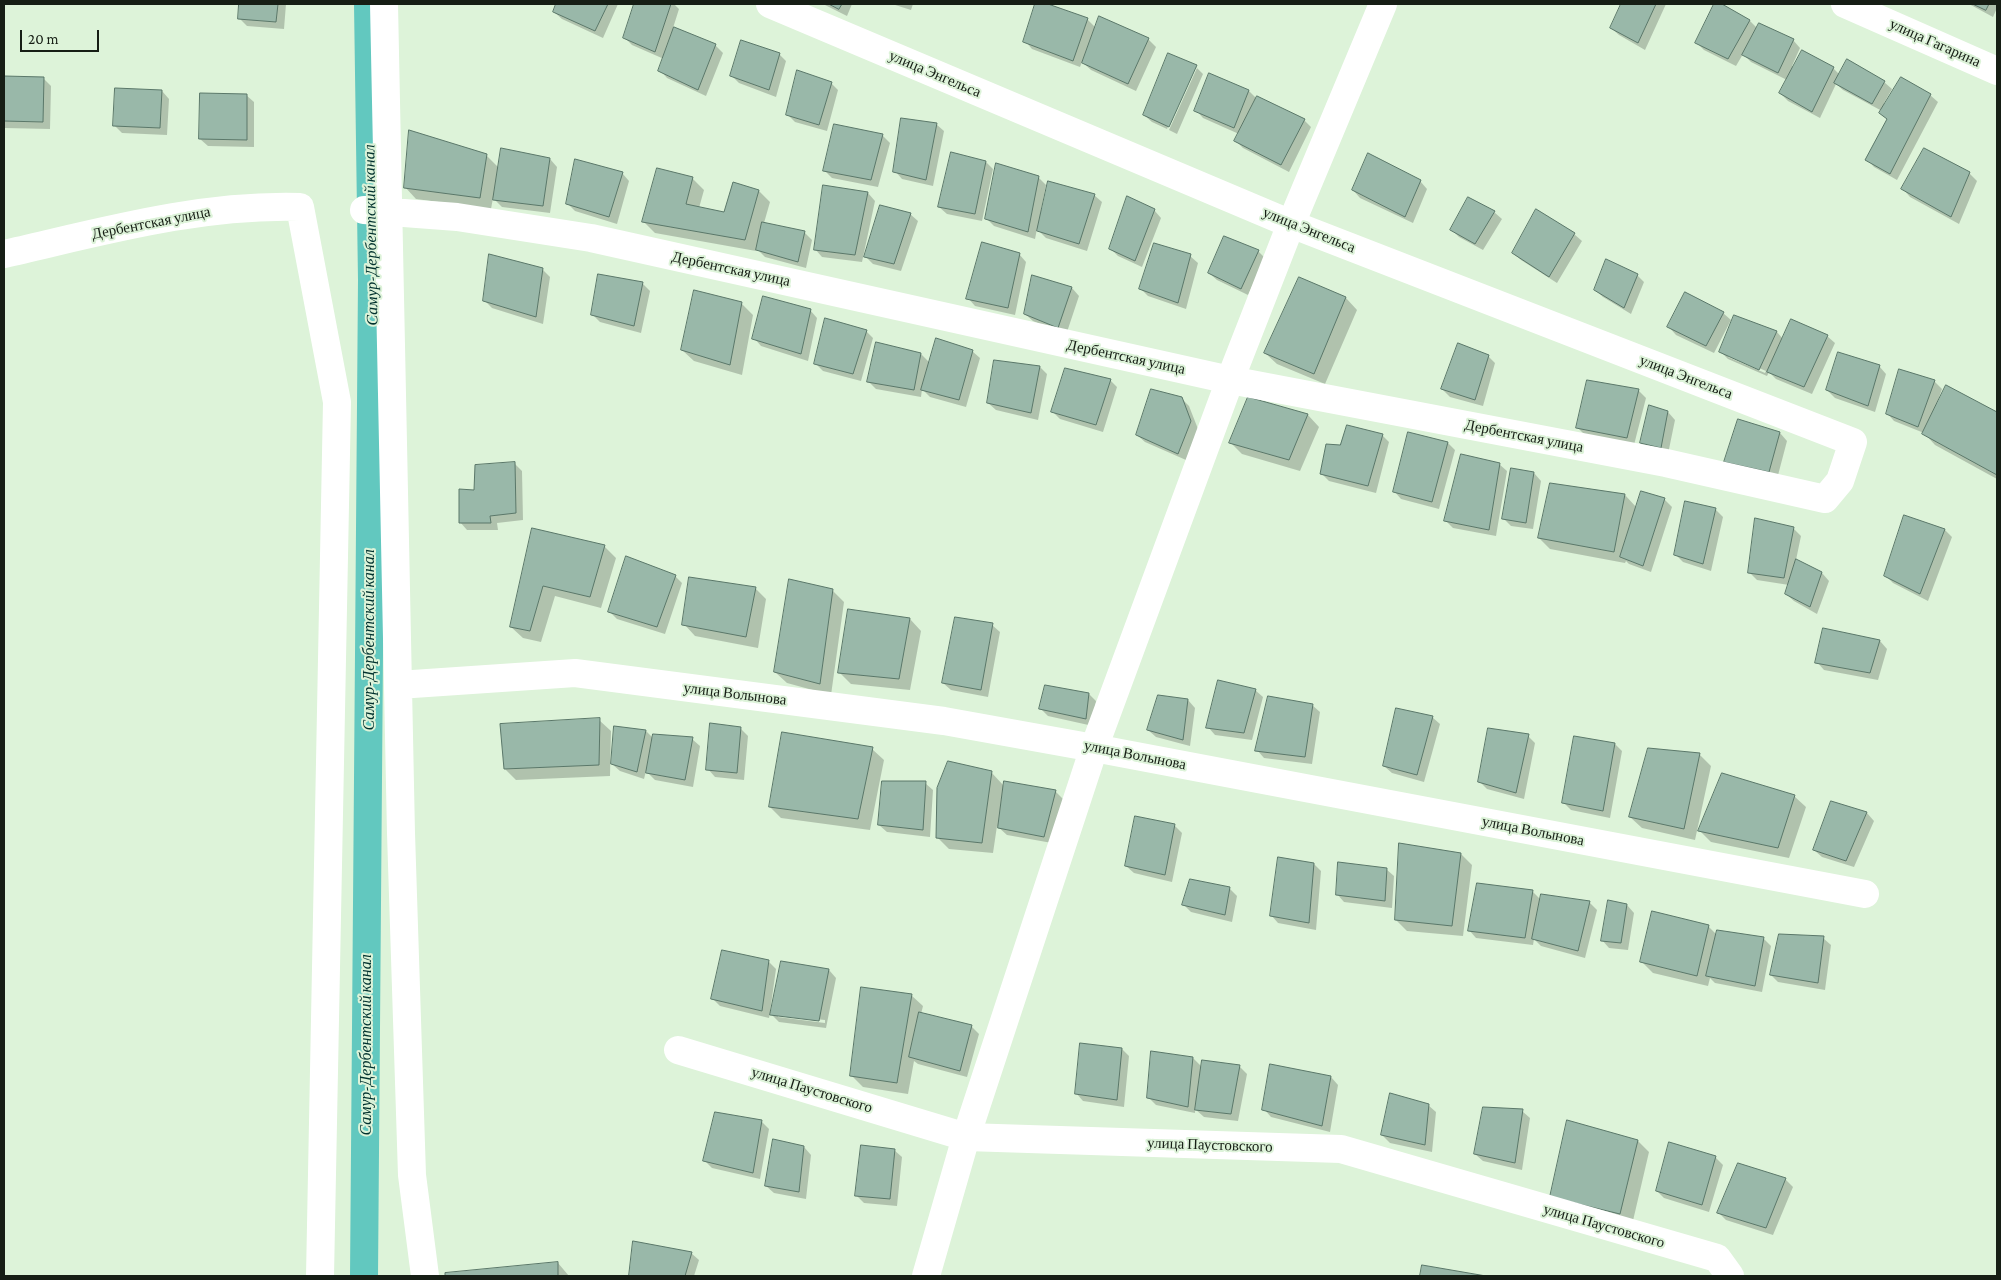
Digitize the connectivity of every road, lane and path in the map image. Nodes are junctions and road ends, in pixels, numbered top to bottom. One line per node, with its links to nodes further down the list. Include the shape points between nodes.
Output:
1 (384, 4): 6 (street)
2 (770, 4): 7 (street, улица Энгельса)
3 (1383, 4): 7 (street)
4 (1845, 4): 5 (street, улица Гагарина)
5 (1997, 70)
6 (377, 210): 9 (street, Дербентская улица, via 457,217 591,238); 11 (street)
7 (1291, 224): 9 (street); 10 (street, улица Энгельса)
8 (4, 254): 16 (street, Дербентская улица, via 209,211 260,206 300,207 337,402)
9 (1230, 380): 10 (street, Дербентская улица, via 1666,463 1825,499 1840,481); 12 (street)
10 (1853, 442)
11 (398, 685): 12 (street, улица Волынова, via 575,673 944,721); 17 (street, via 412,1175)
12 (1094, 748): 13 (street, улица Волынова); 15 (street)
13 (1865, 894)
14 (678, 1050): 15 (street, улица Паустовского)
15 (966, 1137): 18 (street); 19 (street, улица Паустовского, via 1341,1149 1716,1258)
16 (320, 1276)
17 (425, 1276)
18 (926, 1276)
19 (1730, 1276)

